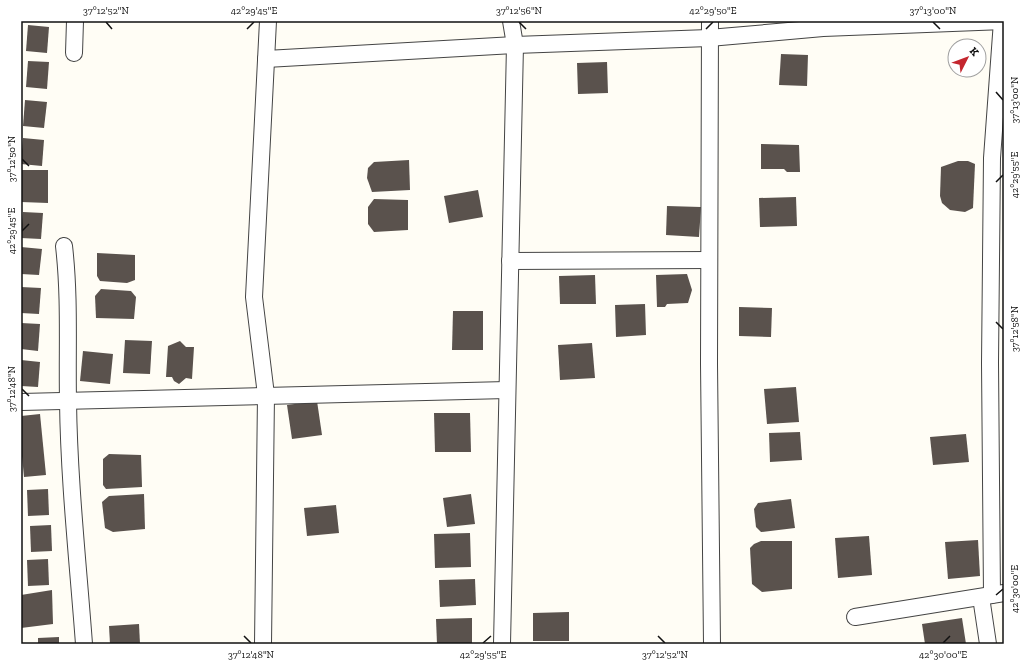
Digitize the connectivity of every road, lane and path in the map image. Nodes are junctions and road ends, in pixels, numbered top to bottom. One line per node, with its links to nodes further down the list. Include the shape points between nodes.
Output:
1 (76, 21): 9 (street)
2 (268, 21): 10 (street)
3 (511, 21): 8 (street)
4 (710, 21): 7 (street)
5 (1003, 21): 6 (street); 18 (street, via 992,158)
6 (906, 23): 7 (street)
7 (709, 38): 8 (street); 12 (street)
8 (515, 46): 10 (street); 13 (street)
9 (74, 53)
10 (266, 59): 15 (street, via 254,297)
11 (64, 246): 17 (street, via 68,284)
12 (709, 260): 13 (street); 23 (street)
13 (510, 262): 14 (street)
14 (507, 390): 15 (street); 22 (street)
15 (266, 395): 17 (street); 21 (street)
16 (21, 402): 17 (street)
17 (68, 402): 20 (street)
18 (992, 595): 19 (street); 24 (street)
19 (856, 617)
20 (84, 644)
21 (263, 644)
22 (502, 644)
23 (712, 644)
24 (988, 644)

